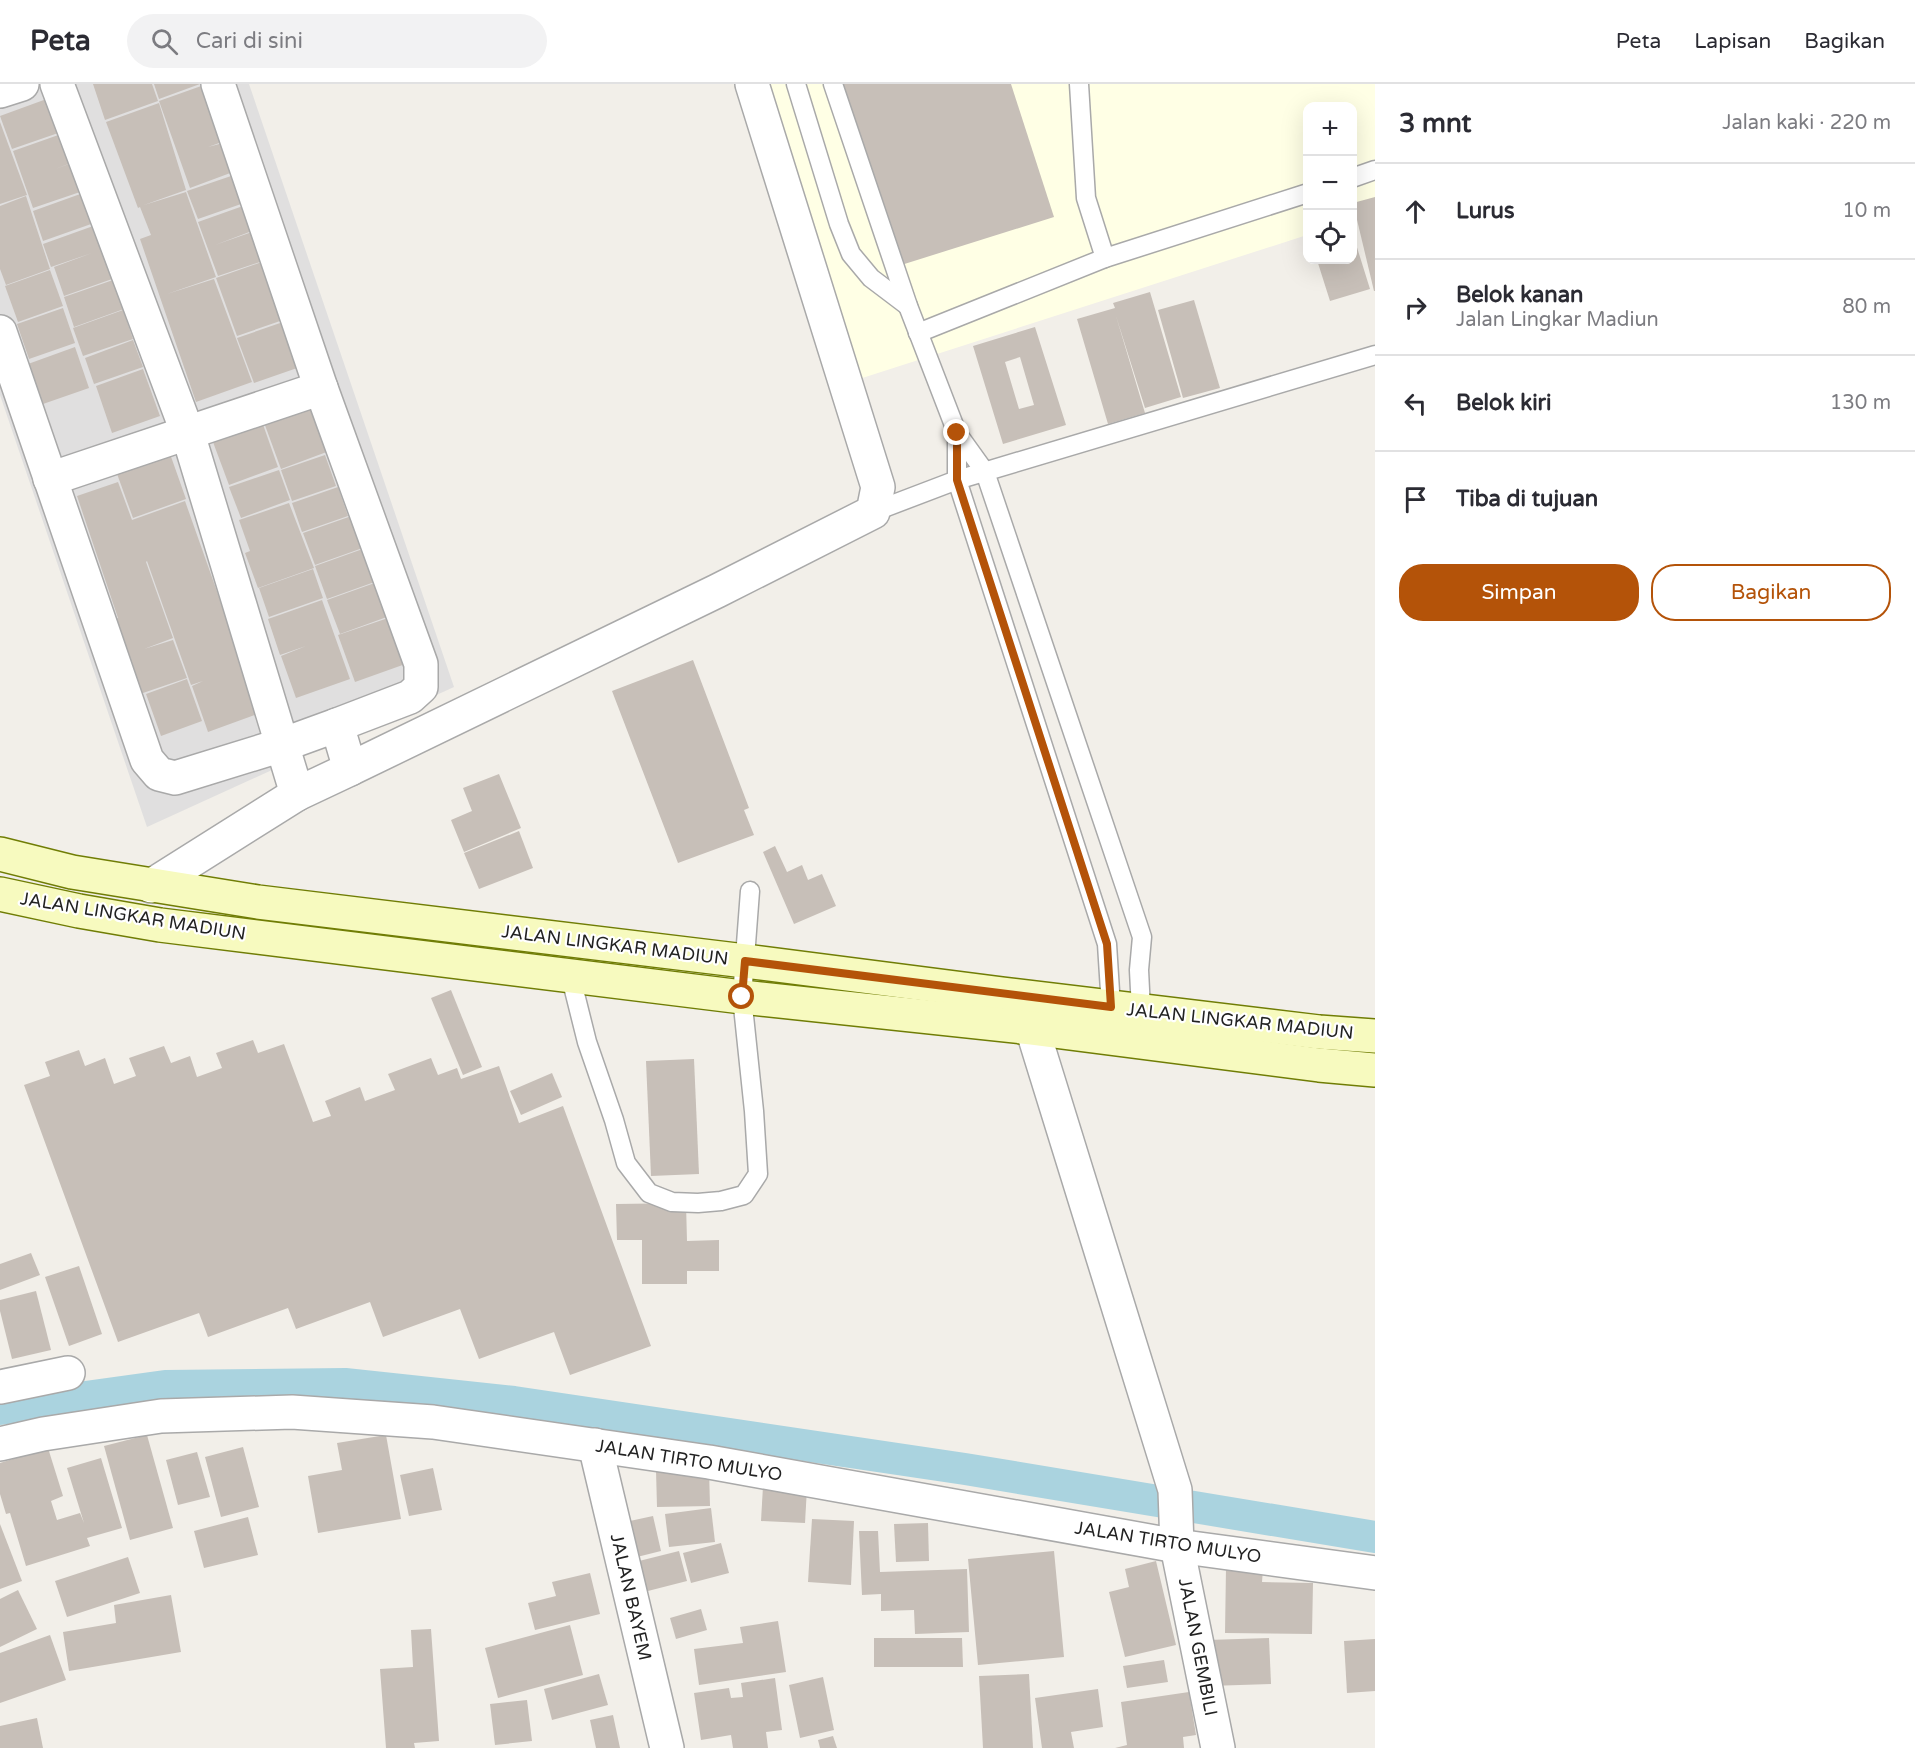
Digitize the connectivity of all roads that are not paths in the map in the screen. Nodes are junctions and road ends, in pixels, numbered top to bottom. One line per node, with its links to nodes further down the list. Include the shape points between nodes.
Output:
1 (22, 84): 8 (street)
2 (57, 84): 19 (street)
3 (218, 84): 17 (street)
4 (752, 84): 23 (street, via 878,487)
5 (796, 84): 13 (lane, via 851,254 871,278)
6 (833, 84): 13 (lane)
7 (1079, 84): 12 (lane, via 1086,198)
8 (0, 91)
9 (1375, 170): 10 (lane)
10 (1357, 177)
11 (1303, 195): 12 (lane)
12 (1105, 258): 15 (lane)
13 (908, 306): 15 (lane)
14 (0, 332): 21 (street)
15 (918, 333): 18 (lane)
16 (1375, 355): 20 (lane)
17 (321, 388): 19 (street); 24 (street, via 422,674 421,687 410,697)
18 (957, 433): 20 (lane); 22 (lane)
19 (188, 434): 21 (street); 27 (street)
20 (985, 472): 22 (lane); 25 (lane)
21 (50, 479): 27 (street, via 147,760 159,774 175,778)
22 (957, 480): 23 (lane); 26 (lane)
23 (873, 512): 28 (street)
24 (337, 725): 27 (street); 28 (street)
25 (1072, 731): 26 (lane); 37 (lane, via 1142,938 1139,970)
26 (1040, 739): 37 (lane)
27 (282, 745): 29 (street)
28 (350, 769): 29 (street)
29 (297, 794): 31 (street)
30 (0, 854): 31 (main road, JALAN LINGKAR MADIUN)
31 (151, 886): 34 (main road, JALAN LINGKAR MADIUN)
32 (750, 891): 34 (lane)
33 (0, 894): 35 (main road, JALAN LINGKAR MADIUN, via 160,925)
34 (745, 961): 36 (lane); 37 (main road, JALAN LINGKAR MADIUN)
35 (570, 974): 36 (main road, JALAN LINGKAR MADIUN); 36 (lane, via 587,1042 626,1163 649,1193 672,1202 721,1201 744,1195 758,1174)
36 (742, 997): 38 (main road, JALAN LINGKAR MADIUN)
37 (1126, 1008): 39 (main road, JALAN LINGKAR MADIUN)
38 (1032, 1028): 40 (main road, JALAN LINGKAR MADIUN); 45 (street, JALAN GEMBILI, via 1175,1490)
39 (1375, 1036)
40 (1375, 1070)
41 (68, 1373): 42 (street)
42 (0, 1387)
43 (0, 1444): 44 (street, JALAN TIRTO MULYO, via 161,1416 291,1412 433,1422)
44 (595, 1445): 45 (street, JALAN TIRTO MULYO); 47 (street, JALAN BAYEM)
45 (1177, 1541): 46 (street, JALAN TIRTO MULYO); 48 (street, JALAN GEMBILI)
46 (1375, 1573)
47 (667, 1748)
48 (1218, 1748)

